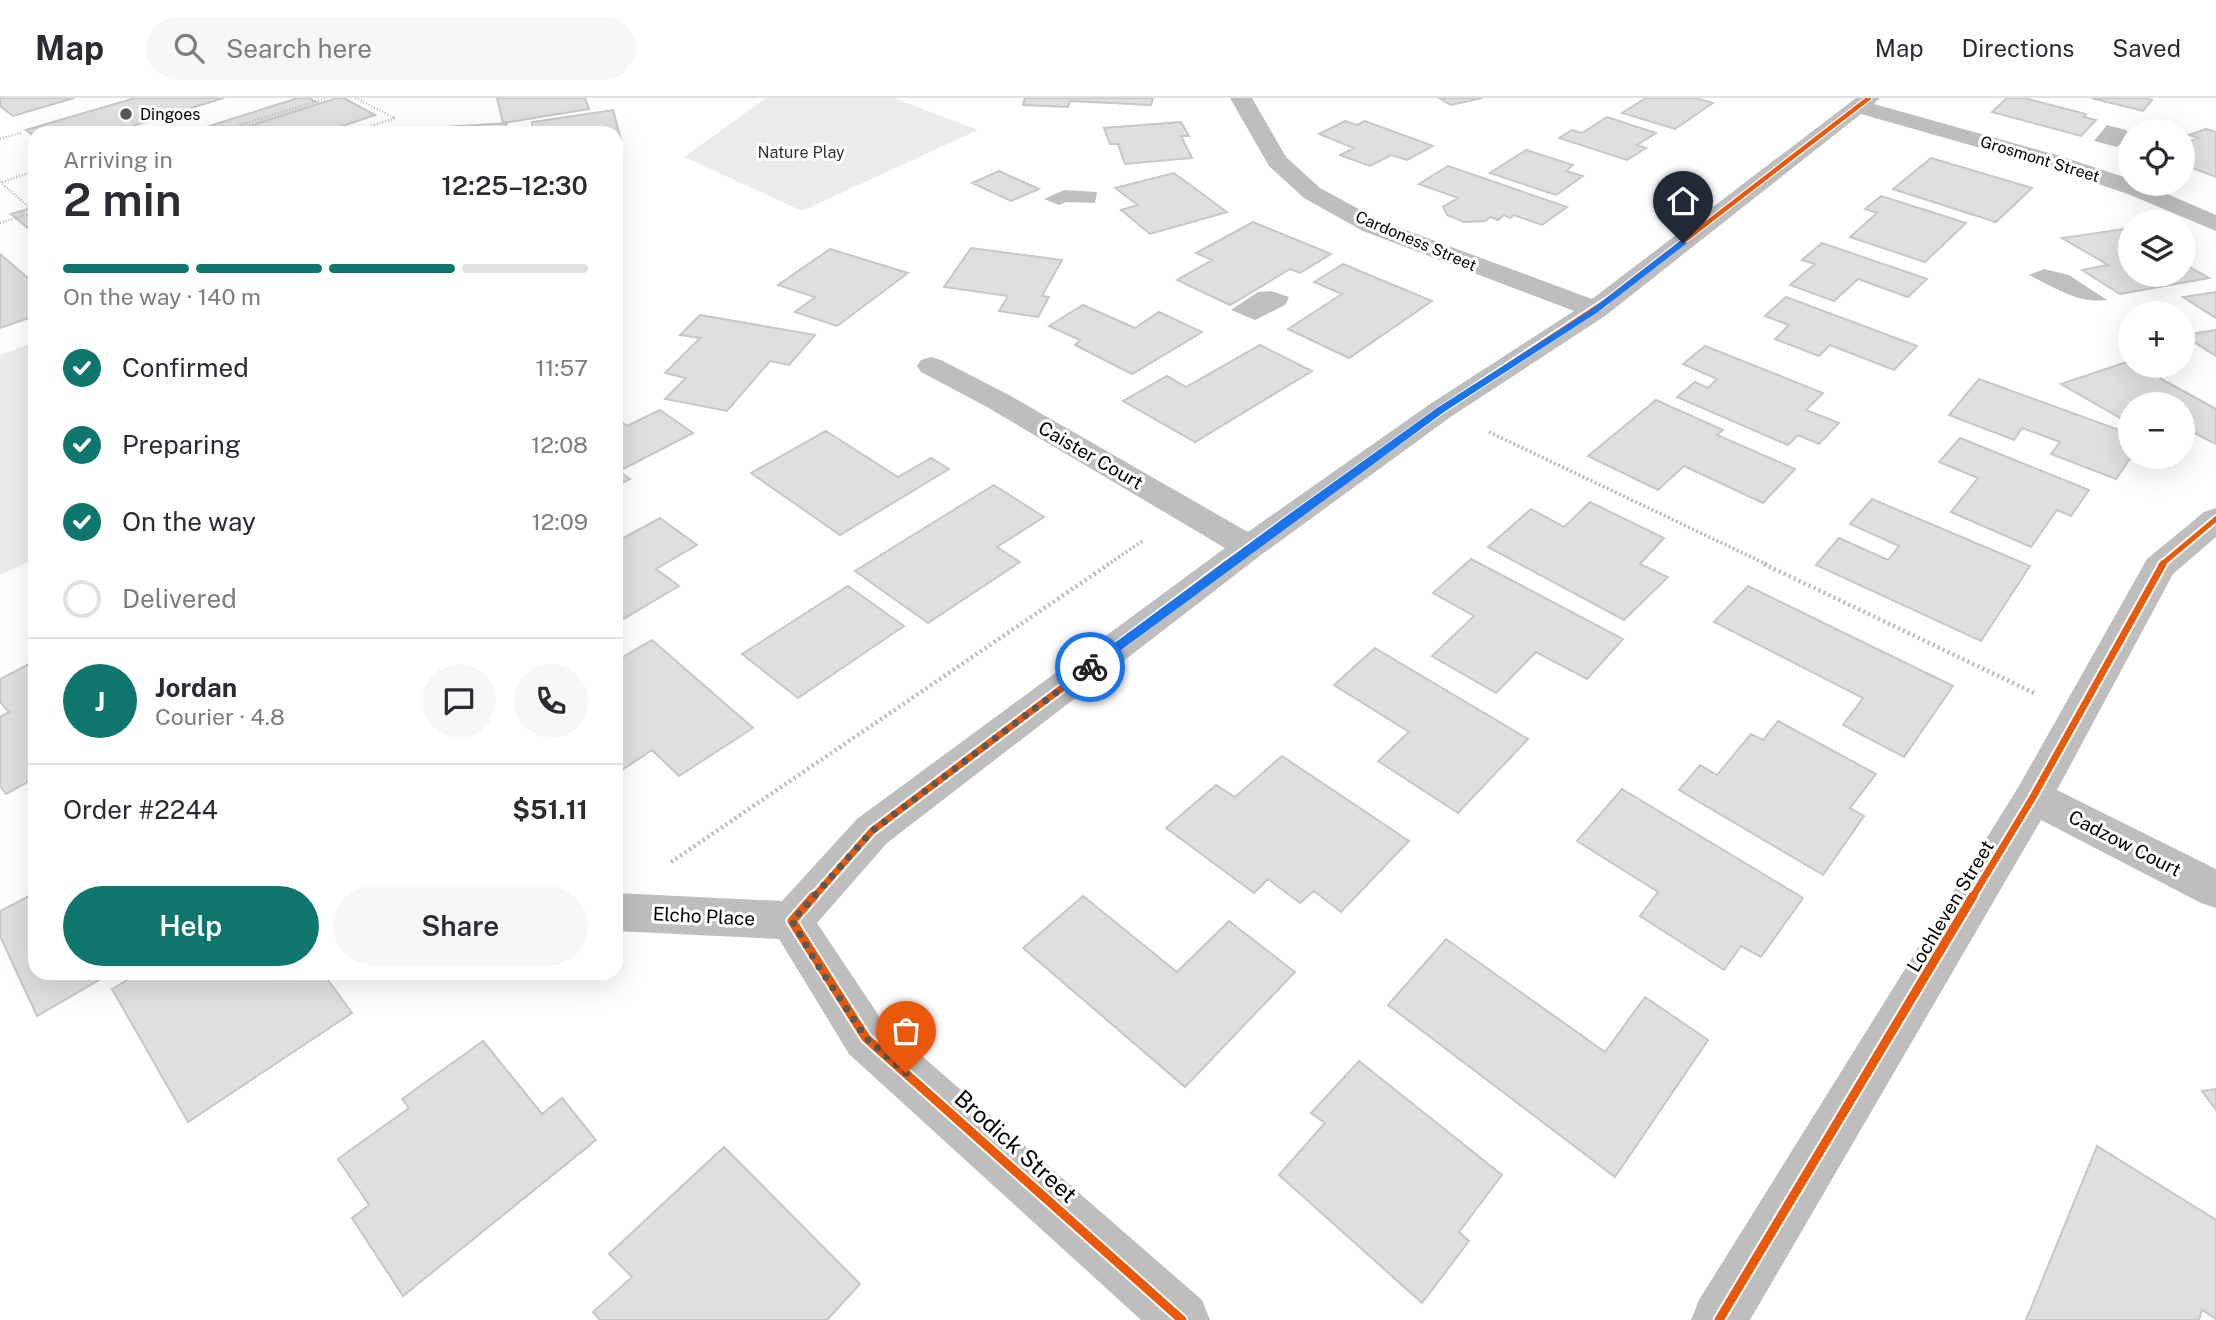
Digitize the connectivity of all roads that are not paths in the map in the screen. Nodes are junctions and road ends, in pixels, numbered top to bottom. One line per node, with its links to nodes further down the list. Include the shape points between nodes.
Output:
1 (1241, 98): 4 (street, Cardoness Street, via 1277,161 1312,193 1371,226)
2 (1864, 102): 3 (street, Grosmont Street, via 2136,189); 4 (street)
3 (2216, 224)
4 (1595, 310): 7 (street, via 1441,410)
5 (931, 366): 7 (street, Caister Court)
6 (2216, 519): 8 (street, Lochleven Street, via 2159,568)
7 (1249, 547): 11 (street, via 872,831)
8 (2033, 797): 9 (street, Cadzow Court); 13 (street, Lochleven Street)
9 (2216, 890)
10 (623, 912): 11 (street, Elcho Place)
11 (792, 921): 12 (street, Brodick Street, via 866,1038)
12 (1182, 1320)
13 (1719, 1320)

